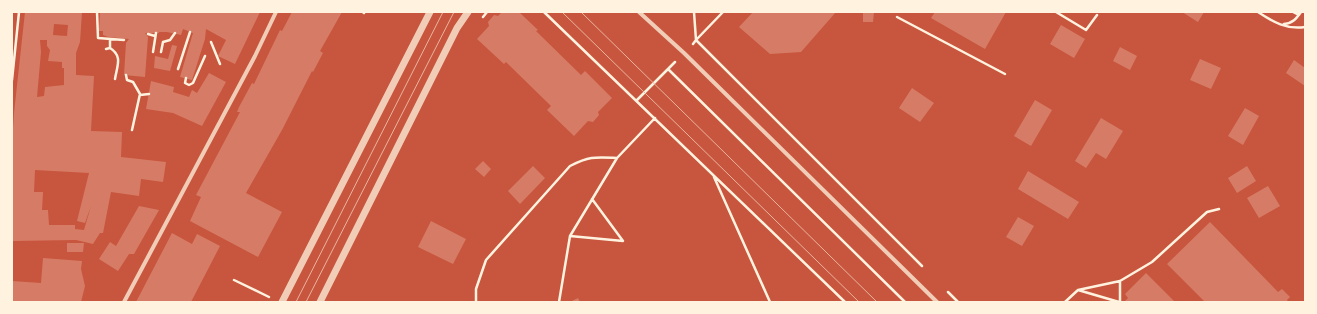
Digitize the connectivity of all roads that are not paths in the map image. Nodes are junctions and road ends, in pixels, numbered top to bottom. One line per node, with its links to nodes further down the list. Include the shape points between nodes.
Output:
1 (276, 12): 5 (street)
2 (430, 12): 6 (street)
3 (468, 12): 7 (street, via 454,34)
4 (639, 12): 8 (street, via 684,53)
5 (124, 302)
6 (282, 302)
7 (320, 302)
8 (936, 302)

